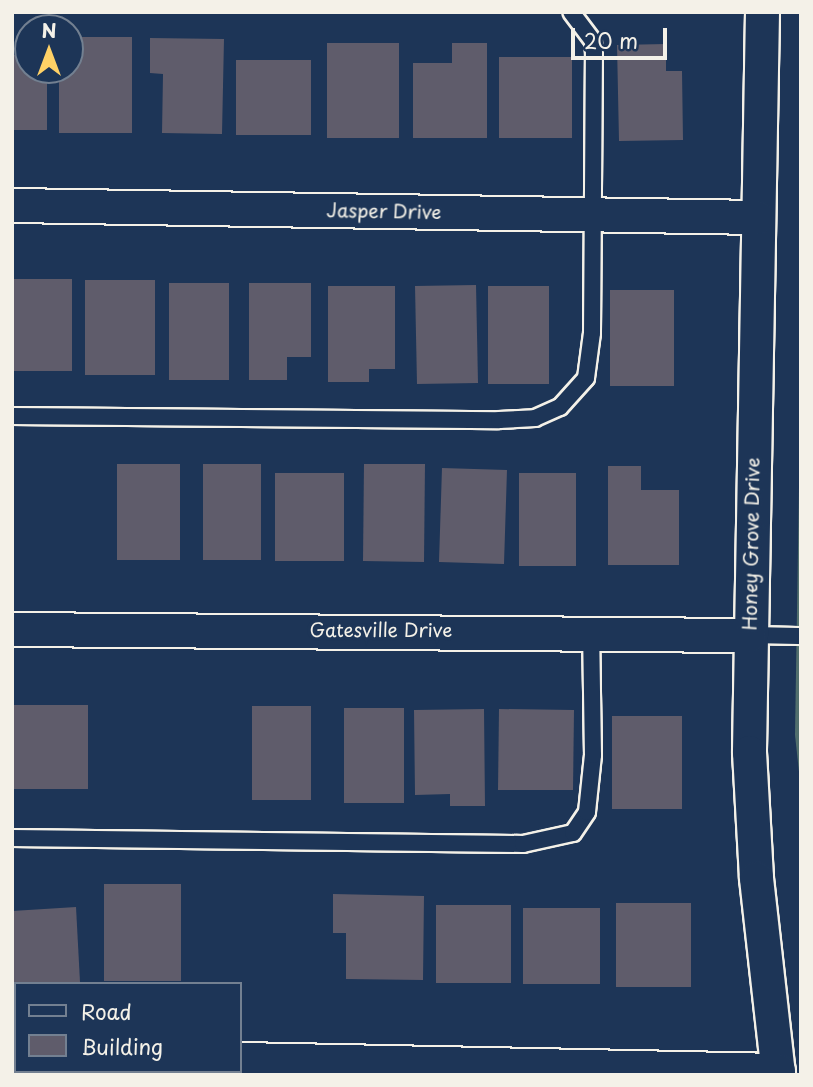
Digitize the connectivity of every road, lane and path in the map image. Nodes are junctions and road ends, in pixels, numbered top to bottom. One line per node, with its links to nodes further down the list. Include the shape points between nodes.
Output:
1 (571, 12): 4 (lane, via 593,41)
2 (762, 12): 5 (street, Honey Grove Drive)
3 (12, 205): 4 (street, Jasper Drive)
4 (593, 215): 5 (street, Jasper Drive); 6 (lane, via 591,363 576,393 560,407 535,418)
5 (757, 217): 9 (street, Honey Grove Drive)
6 (12, 416)
7 (12, 629): 8 (street, Gatesville Drive)
8 (591, 631): 9 (street, Gatesville Drive); 11 (lane, via 593,755 587,812 573,833 523,844)
9 (749, 635): 10 (lane); 13 (street, Honey Grove Drive, via 756,878)
10 (801, 636)
11 (12, 838)
12 (242, 1059): 13 (street)
13 (778, 1072)

